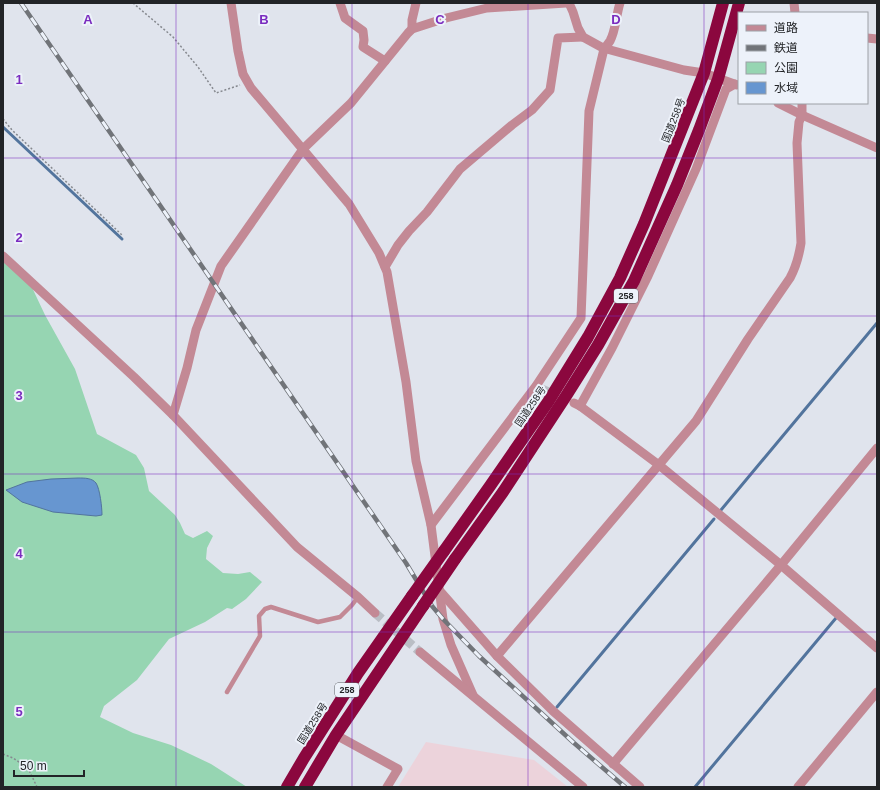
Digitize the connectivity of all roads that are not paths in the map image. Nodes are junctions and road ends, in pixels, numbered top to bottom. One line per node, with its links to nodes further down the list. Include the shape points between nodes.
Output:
1 (231, 3): 19 (street, via 243,74 251,88)
2 (340, 3): 11 (street, via 345,18 363,31 363,47)
3 (416, 3): 8 (street)
4 (568, 3): 8 (street, via 487,8); 9 (street)
5 (620, 3): 10 (street, via 610,41)
6 (724, 3): 12 (highway, 国道258号 / 258)
7 (739, 3): 13 (highway, 258)
8 (412, 29): 11 (street)
9 (584, 37): 10 (street); 21 (street, via 558,38 550,90 532,110 460,169 398,245)
10 (604, 49): 12 (street); 25 (street, via 589,111 580,318 539,387)
11 (385, 61): 19 (street, via 351,103)
12 (704, 73): 13 (street); 38 (highway, 国道258号 / 258, bridge, via 644,224 620,278 588,337 548,402 358,673)
13 (718, 79): 14 (street); 36 (highway, 258, bridge, via 677,185 634,281 598,345 503,492)
14 (737, 85): 24 (street, via 726,89 696,169 648,276 612,348 577,405)
15 (780, 104): 17 (street)
16 (802, 104): 17 (street)
17 (802, 115): 18 (street); 24 (street, via 798,122 797,143 801,243 796,268 696,421)
18 (877, 148)
19 (303, 149): 21 (street, via 349,204); 22 (street, via 221,266 196,330)
20 (3, 256): 22 (street)
21 (385, 267): 25 (street, via 388,272 405,375 416,461)
22 (173, 415): 28 (street, via 297,547)
23 (877, 448): 26 (street)
24 (659, 465): 26 (street); 32 (street)
25 (431, 525): 27 (street)
26 (781, 565): 30 (street); 37 (street)
27 (439, 590): 32 (street); 35 (street, via 442,619)
28 (358, 597): 29 (street); 33 (lane, via 340,617 318,622 271,607 265,609 259,616 260,636)
29 (375, 613)
30 (877, 648)
31 (420, 652): 35 (street)
32 (498, 656): 37 (street, via 553,711)
33 (227, 692)
34 (877, 692): 43 (street)
35 (473, 696): 41 (street)
36 (336, 735): 39 (highway, 258); 40 (street, via 398,768)
37 (613, 764): 42 (street)
38 (288, 787)
39 (305, 787)
40 (387, 787)
41 (583, 787)
42 (640, 787)
43 (798, 787)

